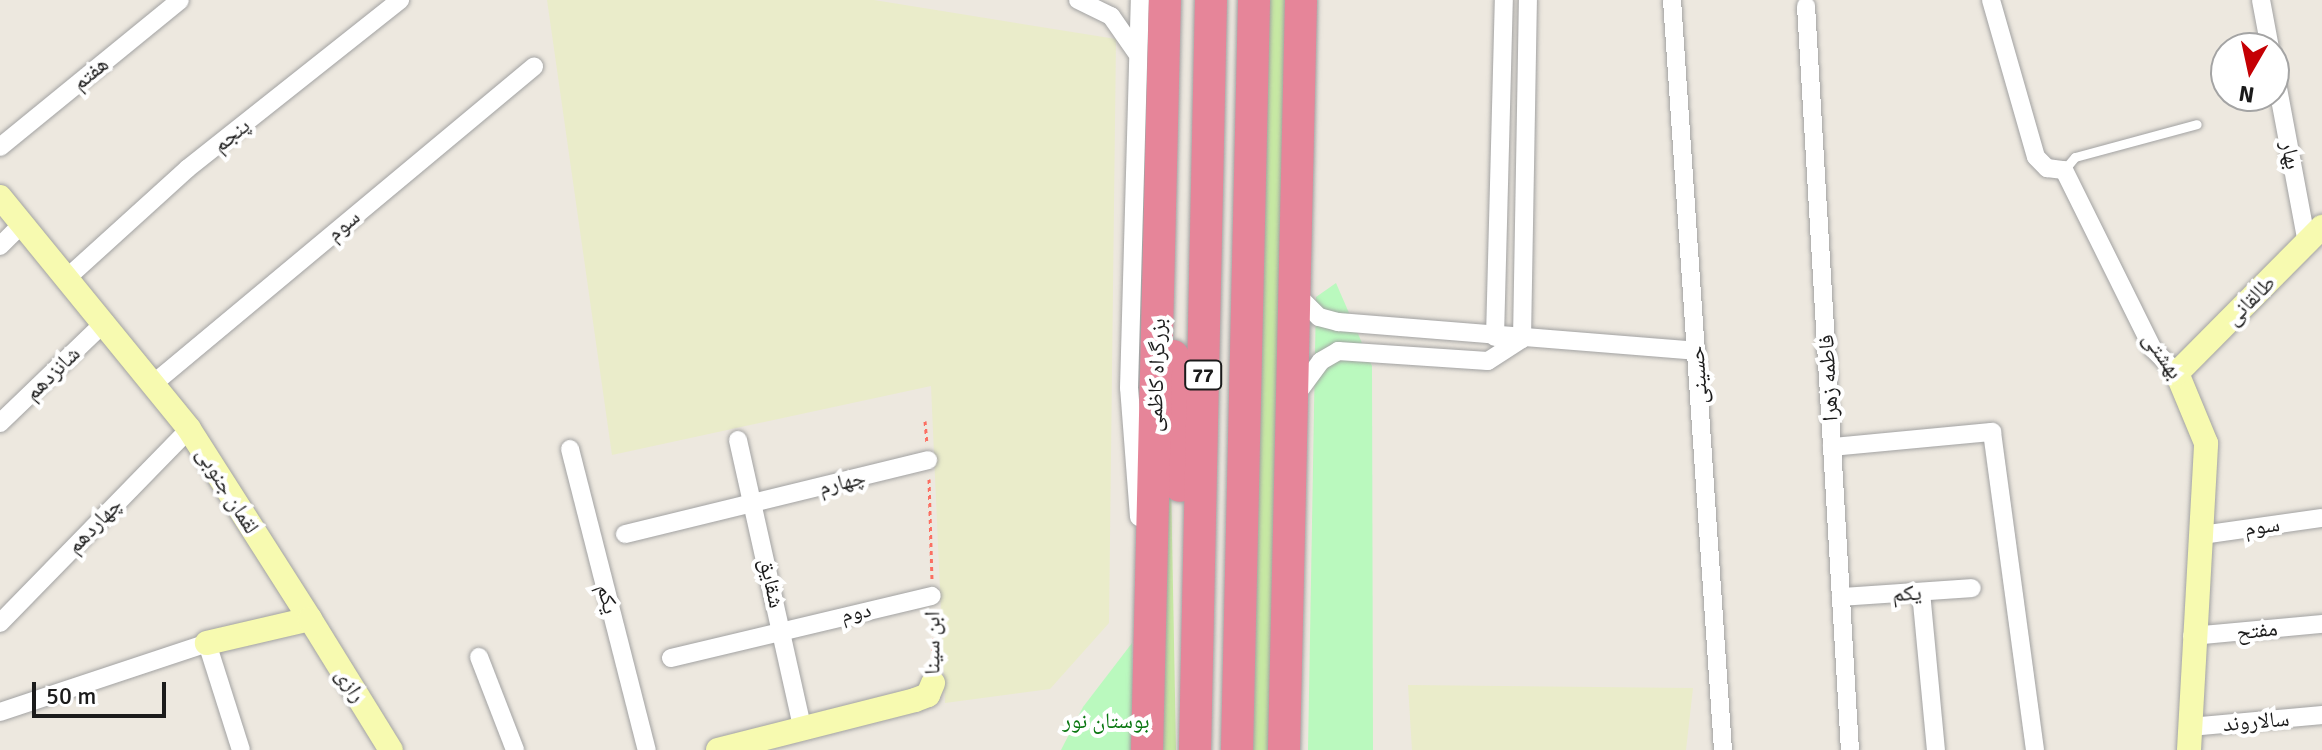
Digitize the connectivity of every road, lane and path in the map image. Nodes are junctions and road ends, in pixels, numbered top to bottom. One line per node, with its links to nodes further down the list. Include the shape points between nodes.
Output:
1 (180, 0): 20 (street, هفتم)
2 (400, 0): 27 (street, پنجم, via 187,169)
3 (1078, 0): 16 (street, via 1111,16)
4 (1140, 0): 16 (street)
5 (1165, 0): 24 (highway, بزرگراه کاظمی)
6 (1211, 0): 56 (highway, 77)
7 (1254, 0): 73 (highway, 77)
8 (1301, 0): 28 (highway)
9 (1504, 0): 30 (street)
10 (1528, 0): 31 (street)
11 (1672, 0): 32 (street, حسینی)
12 (1991, 0): 21 (street, بهشتی, via 2036,157 2047,168)
13 (2261, 0): 15 (street)
14 (1806, 6): 40 (street, فاطمه زهرا)
15 (2267, 32)
16 (1138, 54): 58 (street, via 1129,388)
17 (534, 66): 34 (street, سوم)
18 (2285, 112): 25 (street, بهار)
19 (2197, 124): 21 (lane, via 2075,157)
20 (0, 147)
21 (2064, 170): 33 (street, بهشتی, via 2153,349)
22 (0, 197): 23 (street, لقمان جنوبی)
23 (22, 224): 26 (street); 27 (street, لقمان جنوبی)
24 (1161, 234): 56 (highway, via 1177,394 1181,546); 58 (highway, بزرگراه کاظمی)
25 (2315, 235): 33 (street, طالقانی)
26 (0, 246)
27 (68, 277): 29 (street, لقمان جنوبی)
28 (1294, 292): 30 (street, via 1319,317 1338,322); 35 (highway)
29 (105, 322): 34 (street, لقمان جنوبی); 37 (street, شانزدهم)
30 (1495, 337): 31 (street)
31 (1522, 339): 32 (street); 35 (street, via 1488,361 1338,351 1321,361)
32 (1696, 351): 75 (street, حسینی)
33 (2177, 373): 46 (street, بهشتی, via 2206,443)
34 (153, 384): 38 (street, لقمان جنوبی)
35 (1292, 401): 74 (highway)
36 (925, 421): 42 (path, ابن سینا)
37 (0, 423)
38 (189, 429): 51 (street, لقمان جنوبی); 52 (street, چهاردهم)
39 (738, 440): 43 (street, شقایق)
40 (1832, 447): 50 (street, فاطمه زهرا); 78 (street, via 1992,432)
41 (570, 449): 69 (street, یکم)
42 (928, 460): 43 (street, چهارم); 49 (path, ابن سینا)
43 (755, 504): 45 (street); 54 (street, شقایق)
44 (2322, 518): 46 (street, سوم)
45 (625, 534)
46 (2202, 535): 55 (street, بهشتی)
47 (1972, 588): 48 (street, یکم)
48 (1921, 592): 50 (street, یکم); 77 (street)
49 (932, 596): 54 (street, دوم); 61 (path, ابن سینا)
50 (1841, 597): 76 (street, فاطمه زهرا)
51 (310, 619): 57 (street); 67 (street, رازی)
52 (0, 623)
53 (2322, 624): 55 (street, مفتح)
54 (781, 628): 60 (street); 64 (street, شقایق)
55 (2192, 636): 65 (street, بهشتی)
56 (1198, 638): 72 (highway, 77)
57 (207, 643): 62 (street); 66 (street)
58 (1149, 644): 71 (highway, بزرگراه کاظمی)
59 (479, 657): 68 (street)
60 (671, 658)
61 (933, 683): 64 (street, ابن سینا, via 928,695 915,700)
62 (0, 712)
63 (2322, 715): 65 (street, سالاروند)
64 (802, 726): 70 (street, ابن سینا)
65 (2190, 738)
66 (241, 750)
67 (391, 750)
68 (515, 750)
69 (647, 750)
70 (718, 750)
71 (1147, 750)
72 (1195, 750)
73 (1237, 750)
74 (1284, 750)
75 (1723, 750)
76 (1850, 750)
77 (1936, 750)
78 (2035, 750)

